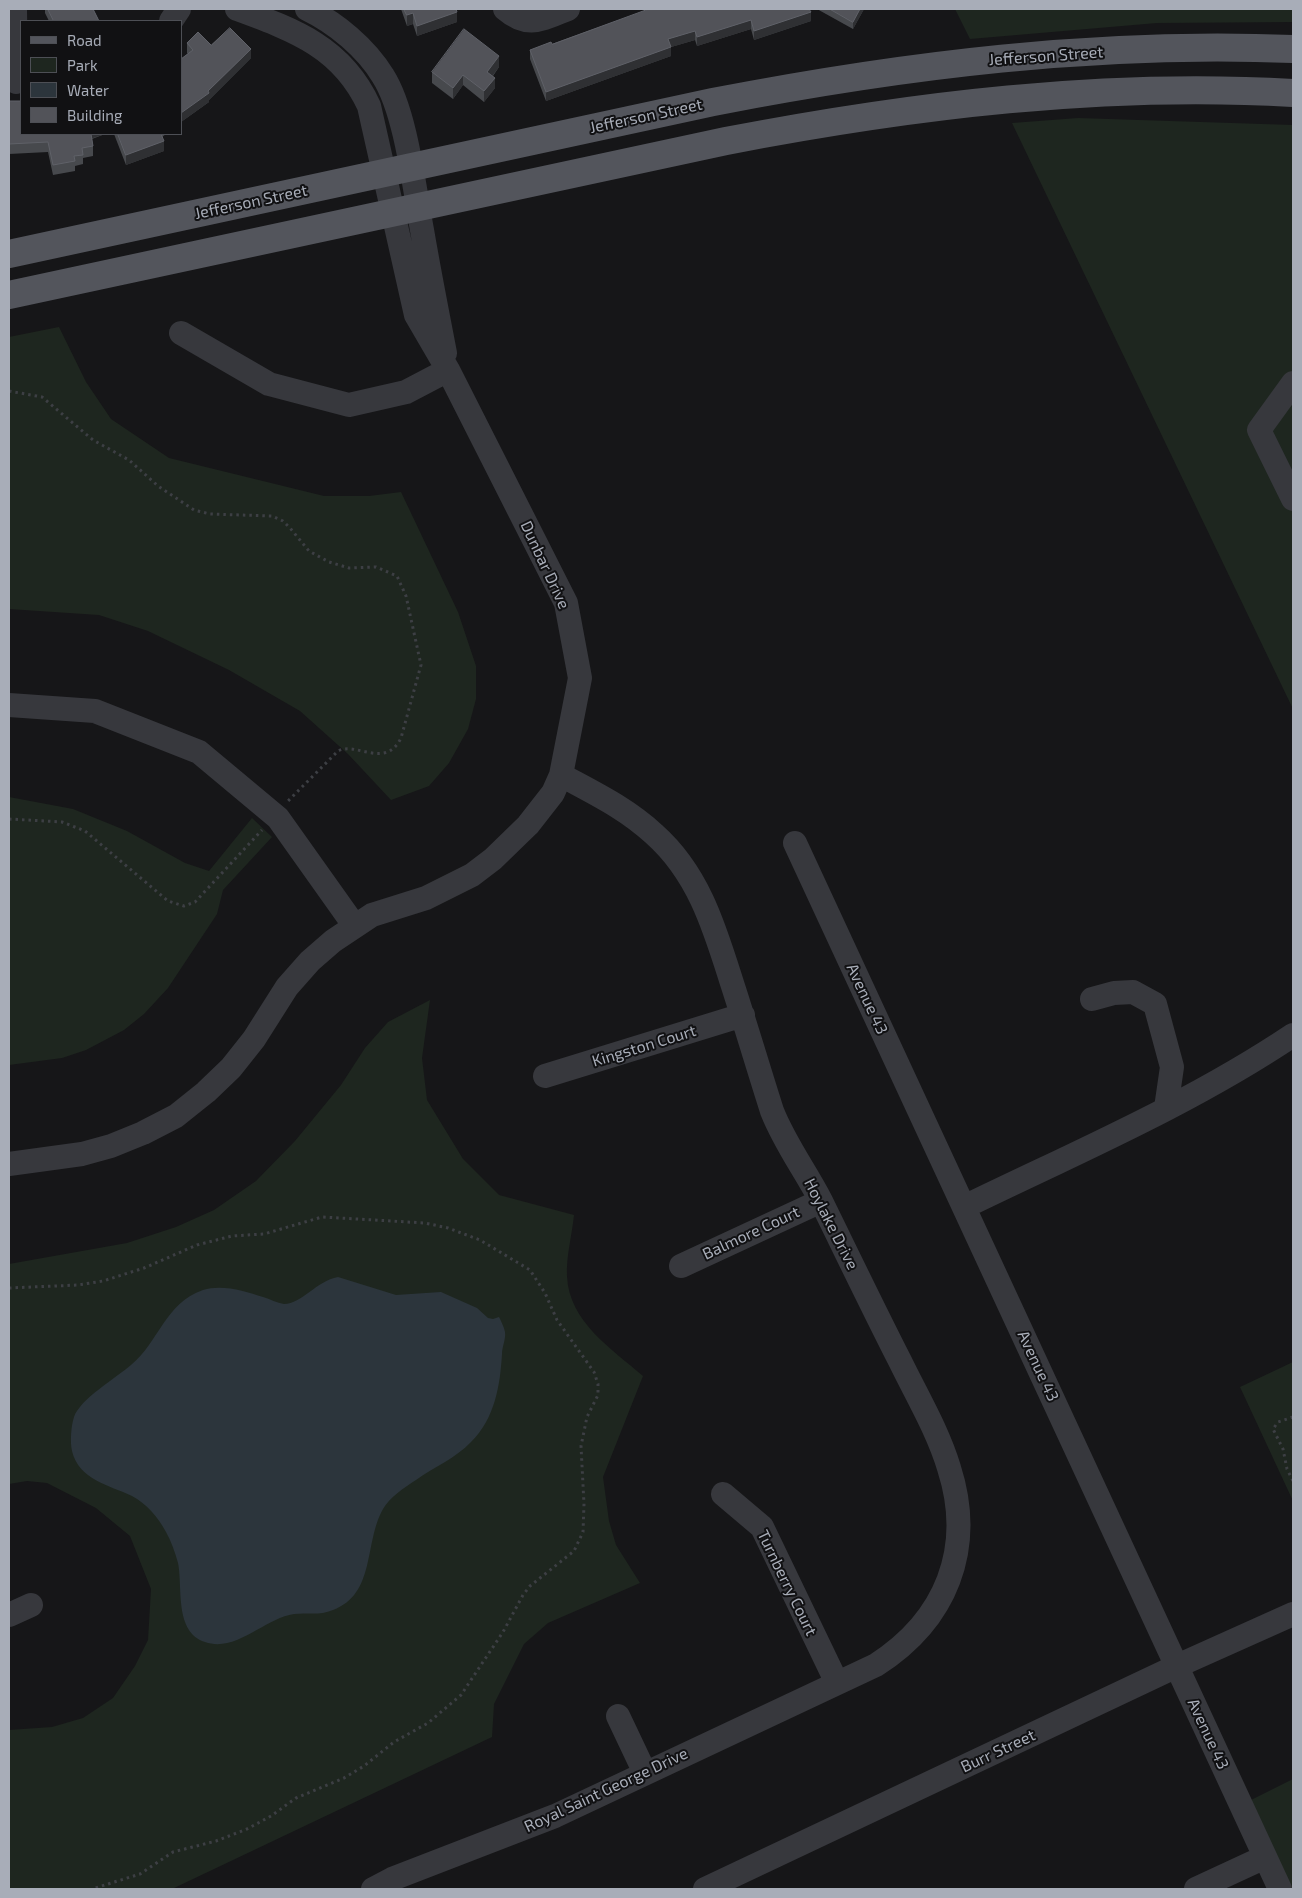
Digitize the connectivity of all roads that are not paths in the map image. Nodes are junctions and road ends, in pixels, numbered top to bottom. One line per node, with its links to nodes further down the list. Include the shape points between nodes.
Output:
1 (15, 9): 9 (street)
2 (179, 9): 7 (street)
3 (237, 9): 11 (street, via 313,40 340,64 362,89)
4 (307, 9): 11 (street, via 327,19 359,47 383,75 394,97)
5 (568, 9): 6 (street, via 536,21)
6 (511, 14)
7 (172, 20)
8 (1293, 49): 11 (main road, Jefferson Street, via 1156,48 1044,55 822,81 713,102)
9 (15, 83)
10 (1293, 93): 11 (main road, Jefferson Street, via 1060,95 949,104)
11 (402, 190): 12 (main road, Jefferson Street); 13 (main road, Jefferson Street); 15 (street, Dunbar Drive, via 416,315)
12 (9, 254)
13 (9, 296)
14 (181, 333): 15 (street, via 269,384 349,405 406,392)
15 (448, 370): 19 (street, Dunbar Drive, via 566,604 580,678)
16 (1293, 383): 17 (street, via 1259,430)
17 (1293, 500)
18 (9, 705): 21 (street, via 95,711 199,752 275,815)
19 (561, 775): 21 (street, Dunbar Drive, via 553,793 528,825 472,875 426,898 372,915); 23 (street, Hoylake Drive, via 611,800 674,854 705,902)
20 (795, 844): 29 (street, Avenue 43)
21 (354, 925): 27 (street, Dunbar Drive, via 310,961 287,987 232,1068 176,1116 143,1134 111,1146 82,1154)
22 (1092, 1000): 26 (street, via 1114,993 1133,992 1155,1004 1172,1067)
23 (743, 1015): 25 (street, Kingston Court); 28 (street, Hoylake Drive, via 782,1138)
24 (1293, 1035): 26 (street, via 1264,1055)
25 (546, 1076)
26 (1166, 1108): 29 (street)
27 (9, 1164)
28 (821, 1201): 30 (street, Balmore Court); 36 (street, Hoylake Drive, via 949,1466 958,1514 955,1562 947,1587 925,1622 900,1650)
29 (964, 1207): 35 (street, Avenue 43)
30 (681, 1266)
31 (723, 1494): 36 (street, Turnberry Court, via 762,1527)
32 (30, 1605): 34 (street)
33 (1293, 1614): 35 (street, Burr Street)
34 (9, 1615)
35 (1177, 1666): 39 (street, Avenue 43); 41 (street, Burr Street)
36 (836, 1683): 38 (street, Royal Saint George Drive)
37 (618, 1716): 38 (street)
38 (645, 1773): 40 (street, Royal Saint George Drive, via 554,1816)
39 (1265, 1857): 42 (street); 43 (street, Avenue 43)
40 (373, 1889)
41 (705, 1889)
42 (1196, 1889)
43 (1280, 1889)

